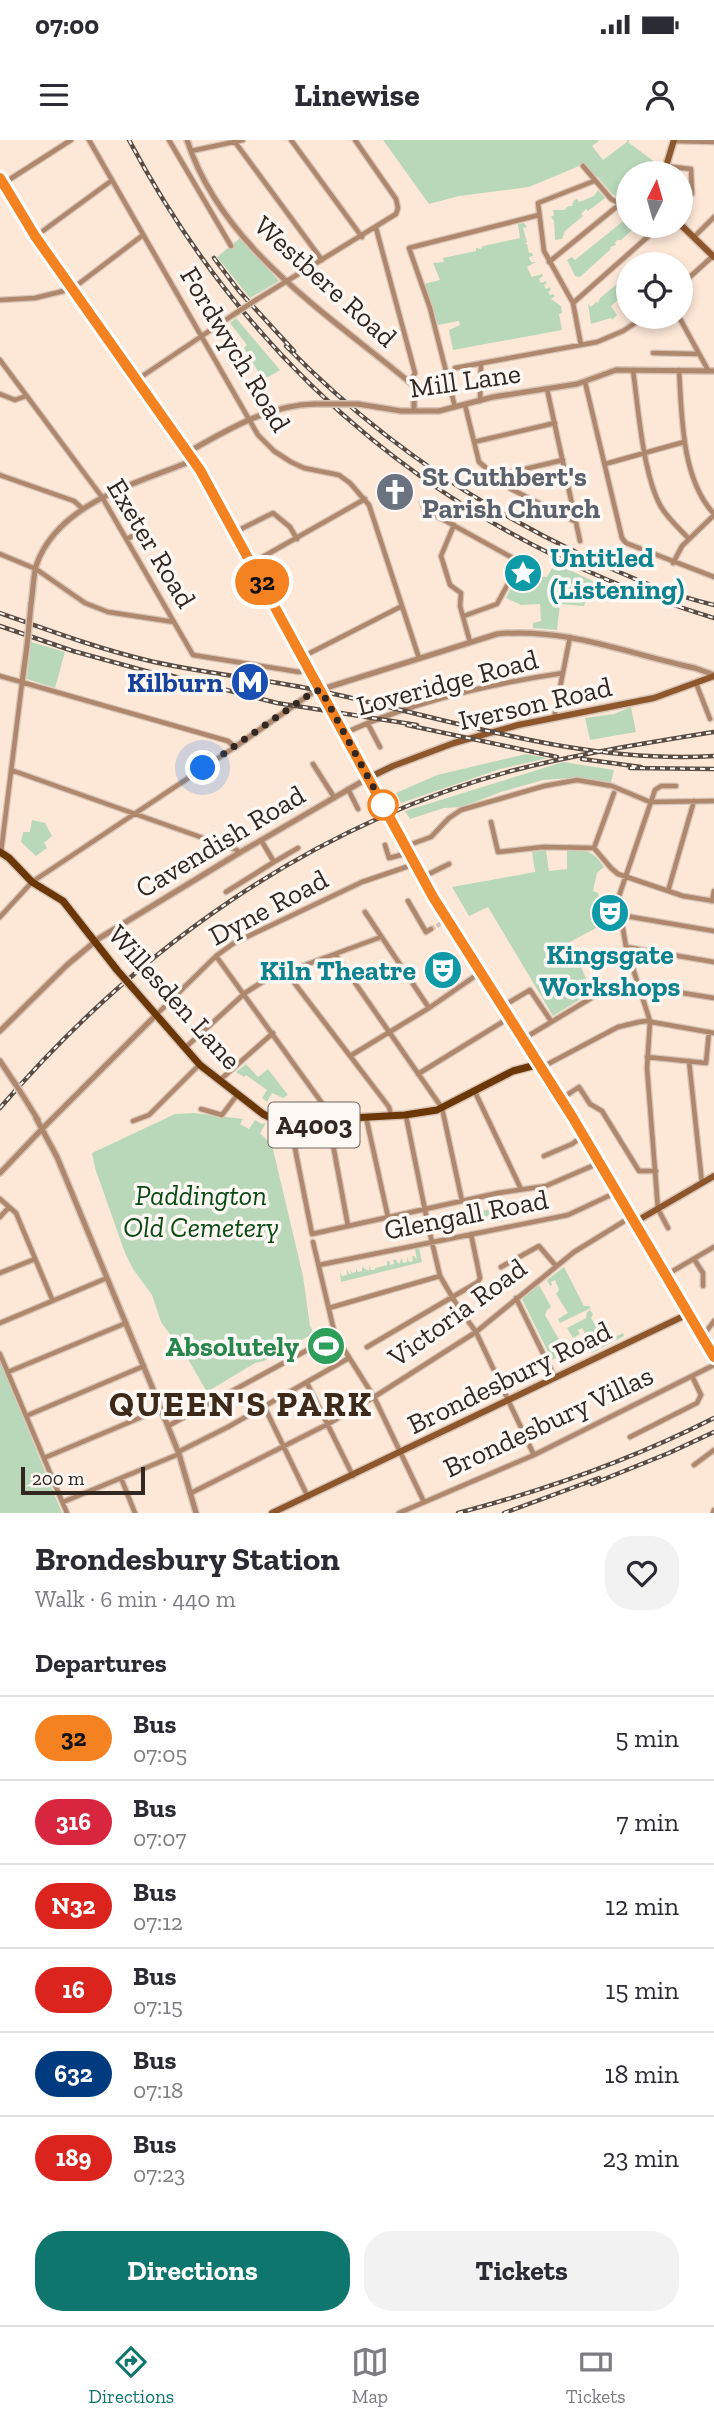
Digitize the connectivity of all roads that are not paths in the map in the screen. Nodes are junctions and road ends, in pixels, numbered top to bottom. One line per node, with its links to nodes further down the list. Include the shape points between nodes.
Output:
1 (71, 140): 14 (street)
2 (89, 140): 15 (street, Fordwych Road)
3 (169, 140): 18 (street)
4 (187, 140): 11 (street, Westbere Road)
5 (243, 140): 9 (street)
6 (291, 140): 27 (street)
7 (355, 140): 23 (street, via 396,199 396,214)
8 (674, 141): 10 (street); 12 (main road)
9 (236, 142): 11 (street); 31 (street)
10 (714, 142)
11 (191, 151): 17 (street, Westbere Road)
12 (667, 161)
13 (583, 166): 16 (street)
14 (2, 181): 24 (main road)
15 (111, 181): 24 (street); 25 (street, Fordwych Road)
16 (593, 181): 19 (street); 21 (street, via 538,203)
17 (209, 187): 18 (street); 34 (street, Westbere Road, via 231,222)
18 (199, 192): 29 (street)
19 (616, 202)
20 (616, 207): 32 (street)
21 (539, 215): 32 (street); 58 (street, via 409,248)
22 (714, 217): 26 (street)
23 (376, 228): 27 (street); 52 (street, via 415,373)
24 (35, 236): 35 (main road)
25 (143, 236): 35 (street); 40 (street, Fordwych Road)
26 (695, 236): 30 (main road)
27 (362, 237): 31 (street)
28 (646, 238): 37 (street)
29 (231, 247)
30 (713, 257): 33 (street)
31 (322, 260): 34 (street)
32 (549, 262): 37 (street)
33 (693, 274)
34 (286, 281): 40 (street, bridge); 52 (street, Westbere Road)
35 (72, 289): 36 (street, via 35,299); 50 (main road)
36 (0, 300)
37 (573, 303): 41 (street)
38 (625, 329): 41 (street)
39 (686, 329): 43 (street)
40 (201, 336): 50 (street); 60 (street, Fordwych Road)
41 (581, 345): 45 (street)
42 (653, 353): 43 (street)
43 (700, 354): 49 (street)
44 (0, 360): 55 (street, Exeter Road)
45 (481, 363): 46 (street); 56 (street)
46 (455, 368)
47 (633, 369): 48 (street, Mill Lane); 51 (street, Mill Lane, via 608,372); 65 (street)
48 (679, 370): 49 (street, Mill Lane); 63 (street)
49 (711, 371)
50 (137, 380): 64 (main road)
51 (585, 382): 53 (street, Mill Lane); 68 (street)
52 (410, 383): 59 (street, Westbere Road, via 415,389)
53 (547, 389): 56 (street, Mill Lane); 61 (street)
54 (0, 394): 55 (street, via 15,400)
55 (26, 396): 71 (street, Exeter Road)
56 (480, 401): 57 (street, Mill Lane)
57 (465, 405): 58 (street, Mill Lane); 62 (street)
58 (455, 407): 59 (street, Mill Lane)
59 (414, 411): 60 (street, Mill Lane, bridge, via 358,404 292,405)
60 (250, 419): 64 (street, Mill Lane); 72 (street, Fordwych Road, via 274,451 304,468 339,475)
61 (555, 424): 62 (street); 67 (street)
62 (474, 442): 70 (street, via 479,461)
63 (684, 442): 65 (street); 75 (street, via 700,497)
64 (188, 452): 66 (main road)
65 (645, 453): 68 (street); 81 (street, via 659,503)
66 (194, 460): 71 (street); 79 (main road)
67 (563, 460): 70 (street); 76 (street)
68 (605, 464): 86 (street, via 622,538)
69 (0, 475): 74 (street, via 74,501)
70 (495, 476): 76 (street)
71 (102, 497): 74 (street); 80 (street, Exeter Road)
72 (365, 499): 82 (street); 89 (street, Fordwych Road)
73 (422, 502): 77 (street, via 424,509)
74 (83, 509): 87 (street, via 55,533)
75 (714, 514): 81 (street)
76 (576, 522): 83 (street)
77 (454, 525): 90 (street, via 440,556 450,585 461,593); 90 (street, via 520,562 498,604)
78 (144, 530): 80 (street)
79 (235, 532): 82 (street, via 274,513); 85 (main road)
80 (127, 539): 91 (street, Exeter Road)
81 (689, 539): 86 (street)
82 (297, 540): 85 (street)
83 (580, 541)
84 (0, 554): 87 (street)
85 (252, 563): 96 (main road)
86 (673, 563): 88 (street)
87 (36, 569): 91 (street, via 85,603 108,612); 100 (street, bridge)
88 (714, 577)
89 (402, 606): 94 (street); 95 (street, Fordwych Road)
90 (464, 616): 93 (street)
91 (174, 622): 96 (street, Exeter Road, via 196,656 302,672)
92 (570, 637): 93 (street, via 515,632); 97 (street); 98 (street)
93 (470, 642): 95 (street)
94 (310, 653)
95 (419, 658): 102 (street)
96 (310, 669): 102 (main road)
97 (563, 673): 103 (street); 105 (street, Loveridge Road, via 467,693)
98 (714, 675): 101 (main road, Iverson Road)
99 (0, 676): 100 (street)
100 (22, 683): 107 (street, via 228,741); 110 (street)
101 (696, 683): 103 (main road, Iverson Road, via 654,698); 104 (street)
102 (321, 690): 106 (main road); 107 (street)
103 (554, 718): 111 (main road, Iverson Road, via 454,743)
104 (710, 719)
105 (368, 724): 106 (street, Loveridge Road); 108 (street)
106 (344, 733): 111 (main road)
107 (235, 747): 120 (street)
108 (380, 747)
109 (313, 764): 115 (street)
110 (11, 770): 120 (street); 127 (street)
111 (368, 778): 113 (street, Cavendish Road); 126 (main road)
112 (676, 786): 118 (street, via 657,788)
113 (348, 789): 115 (street, Cavendish Road); 119 (street)
114 (614, 793): 125 (street)
115 (334, 797): 122 (street, Cavendish Road)
116 (694, 801): 117 (street); 118 (street); 135 (street)
117 (714, 801)
118 (650, 802): 126 (street, via 612,786 569,780 461,810 431,837); 132 (street)
119 (358, 809)
120 (135, 814): 128 (street); 134 (street)
121 (491, 821): 125 (street, via 498,852 555,846)
122 (261, 840): 128 (street, Cavendish Road); 129 (street)
123 (385, 845): 126 (street, via 389,858)
124 (298, 848): 129 (street)
125 (594, 848): 132 (street, via 614,872)
126 (407, 850): 130 (main road)
127 (1, 852): 134 (main road, Willesden Lane / A4003)
128 (239, 853): 148 (street, Cavendish Road)
129 (274, 862): 137 (street)
130 (415, 863): 133 (main road); 151 (street, Dyne Road, via 362,882)
131 (449, 864): 133 (street)
132 (624, 876): 135 (street); 143 (street, via 618,895)
133 (423, 877): 154 (main road, via 445,921)
134 (32, 882): 141 (street); 148 (main road, Willesden Lane / A4003, via 63,901)
135 (668, 891): 139 (street)
136 (714, 891): 139 (street)
137 (226, 892)
138 (408, 901): 145 (street, via 426,932)
139 (713, 901)
140 (0, 905): 141 (street)
141 (7, 910): 144 (street)
142 (365, 912): 147 (street)
143 (620, 915): 146 (street); 149 (street)
144 (0, 917)
145 (431, 929)
146 (714, 931)
147 (381, 937): 150 (street); 159 (street)
148 (94, 942): 160 (main road, Willesden Lane / A4003, bridge); 164 (street, Cavendish Road)
149 (626, 947): 152 (street); 155 (street)
150 (335, 954): 153 (street); 166 (street)
151 (216, 956): 156 (street); 160 (street, Dyne Road)
152 (714, 962)
153 (286, 972): 156 (street); 170 (street)
154 (481, 972): 158 (main road); 159 (street)
155 (638, 985): 157 (street); 162 (street, via 593,997); 163 (street)
156 (245, 993): 165 (street); 169 (street)
157 (714, 998)
158 (502, 1007): 161 (main road); 162 (street, via 530,989)
159 (429, 1008): 166 (street)
160 (156, 1015): 169 (main road, Willesden Lane / A4003); 189 (street)
161 (509, 1018): 168 (main road); 176 (street)
162 (551, 1021): 168 (street)
163 (650, 1021): 167 (street); 171 (street); 174 (street, via 618,1027)
164 (0, 1031)
165 (273, 1033): 177 (street); 187 (street, via 327,1110)
166 (388, 1033): 170 (street); 176 (street)
167 (711, 1033): 173 (street, via 706,1063)
168 (523, 1039): 174 (main road)
169 (184, 1048): 175 (main road, Willesden Lane / A4003)
170 (350, 1056): 184 (street)
171 (648, 1057): 173 (street); 193 (street)
172 (0, 1061): 189 (street, bridge)
173 (689, 1061): 196 (street)
174 (540, 1064): 178 (main road, Willesden Lane / A4003, via 513,1071); 180 (main road)
175 (200, 1065): 177 (main road, Willesden Lane / A4003); 186 (street, via 149,1115)
176 (418, 1074): 181 (street)
177 (219, 1081): 179 (main road, Willesden Lane / A4003)
178 (475, 1092): 181 (main road, Willesden Lane / A4003); 197 (street)
179 (237, 1095): 182 (street, via 222,1115); 188 (main road, Willesden Lane / A4003, via 263,1114)
180 (561, 1099): 190 (main road); 193 (street, via 579,1087 590,1104 602,1111 639,1171)
181 (442, 1108): 183 (main road, Willesden Lane / A4003); 200 (street)
182 (201, 1109)
183 (405, 1115): 184 (main road, Willesden Lane / A4003); 203 (street)
184 (391, 1116): 185 (main road, Willesden Lane / A4003)
185 (366, 1117): 187 (main road, Willesden Lane / A4003); 205 (street)
186 (133, 1121)
187 (330, 1122): 188 (main road, Willesden Lane / A4003); 207 (street)
188 (290, 1123): 207 (street, via 312,1234)
189 (42, 1129): 194 (street); 221 (street)
190 (584, 1136): 191 (street); 192 (main road)
191 (544, 1156)
192 (600, 1162): 197 (street, via 547,1185); 198 (main road)
193 (656, 1171): 202 (street)
194 (0, 1173)
195 (713, 1177): 196 (main road)
196 (702, 1183): 202 (main road)
197 (521, 1189): 200 (street)
198 (618, 1192): 206 (main road); 209 (street, Glengall Road, via 568,1215)
199 (0, 1199): 201 (street)
200 (462, 1201): 203 (street)
201 (9, 1207): 204 (street); 213 (street, via 16,1213)
202 (657, 1209): 206 (main road); 208 (street)
203 (426, 1215): 205 (street); 211 (street)
204 (0, 1217)
205 (388, 1217): 207 (street)
206 (633, 1219): 216 (street, Victoria Road); 220 (main road)
207 (348, 1226)
208 (668, 1228)
209 (471, 1234): 211 (street, Glengall Road); 223 (street, via 480,1278)
210 (313, 1242): 215 (street)
211 (431, 1242): 215 (street, Glengall Road); 219 (street)
212 (714, 1247): 214 (street)
213 (35, 1259): 218 (street); 225 (street)
214 (694, 1259): 220 (street); 222 (street, via 703,1273)
215 (319, 1265): 226 (street)
216 (556, 1266): 217 (street, via 539,1246); 224 (street, Victoria Road)
217 (501, 1267)
218 (0, 1273)
219 (440, 1276): 223 (street); 226 (street)
220 (666, 1276): 227 (main road)
221 (107, 1278): 225 (street); 230 (street)
222 (703, 1286)
223 (453, 1298): 231 (street); 234 (street)
224 (516, 1298): 231 (street, Victoria Road); 242 (street)
225 (52, 1299): 229 (street)
226 (330, 1311): 232 (street)
227 (688, 1314): 233 (main road); 242 (main road, Brondesbury Road)
228 (714, 1321): 233 (street)
229 (0, 1323)
230 (126, 1323): 239 (street); 240 (street)
231 (476, 1332): 244 (street, Victoria Road); 245 (street)
232 (335, 1335): 237 (street); 250 (street)
233 (702, 1337): 236 (main road)
234 (367, 1347)
235 (0, 1354): 240 (street)
236 (714, 1357)
237 (349, 1358): 243 (street); 244 (street)
238 (714, 1365): 241 (street, Brondesbury Villas)
239 (144, 1366): 247 (street); 248 (street)
240 (8, 1372): 248 (street)
241 (692, 1376): 251 (street, via 701,1395 697,1403); 256 (street, Brondesbury Villas)
242 (555, 1379): 245 (main road, Brondesbury Road)
243 (307, 1383): 246 (street); 249 (street)
244 (374, 1397): 249 (street, Victoria Road); 255 (street)
245 (508, 1402): 255 (main road, Brondesbury Road); 256 (street)
246 (264, 1406): 252 (street); 254 (street)
247 (161, 1409): 250 (street); 257 (street)
248 (26, 1416): 257 (street)
249 (328, 1424): 252 (street, Victoria Road); 259 (street)
250 (168, 1426): 254 (street)
251 (630, 1437)
252 (284, 1446): 261 (street, Victoria Road); 262 (street)
253 (714, 1450): 258 (street)
254 (178, 1453): 260 (street); 261 (street)
255 (401, 1453): 259 (main road, Brondesbury Road); 264 (street)
256 (534, 1455): 264 (street, Brondesbury Villas)
257 (44, 1458): 263 (street)
258 (694, 1465)
259 (353, 1476): 262 (main road, Brondesbury Road)
260 (121, 1478): 263 (street); 266 (street)
261 (191, 1493): 267 (street)
262 (307, 1497): 268 (main road, Brondesbury Road)
263 (63, 1502): 265 (street)
264 (424, 1503): 269 (street, Brondesbury Villas)
265 (67, 1513)
266 (135, 1513)
267 (196, 1513)
268 (272, 1513)
269 (400, 1513)

